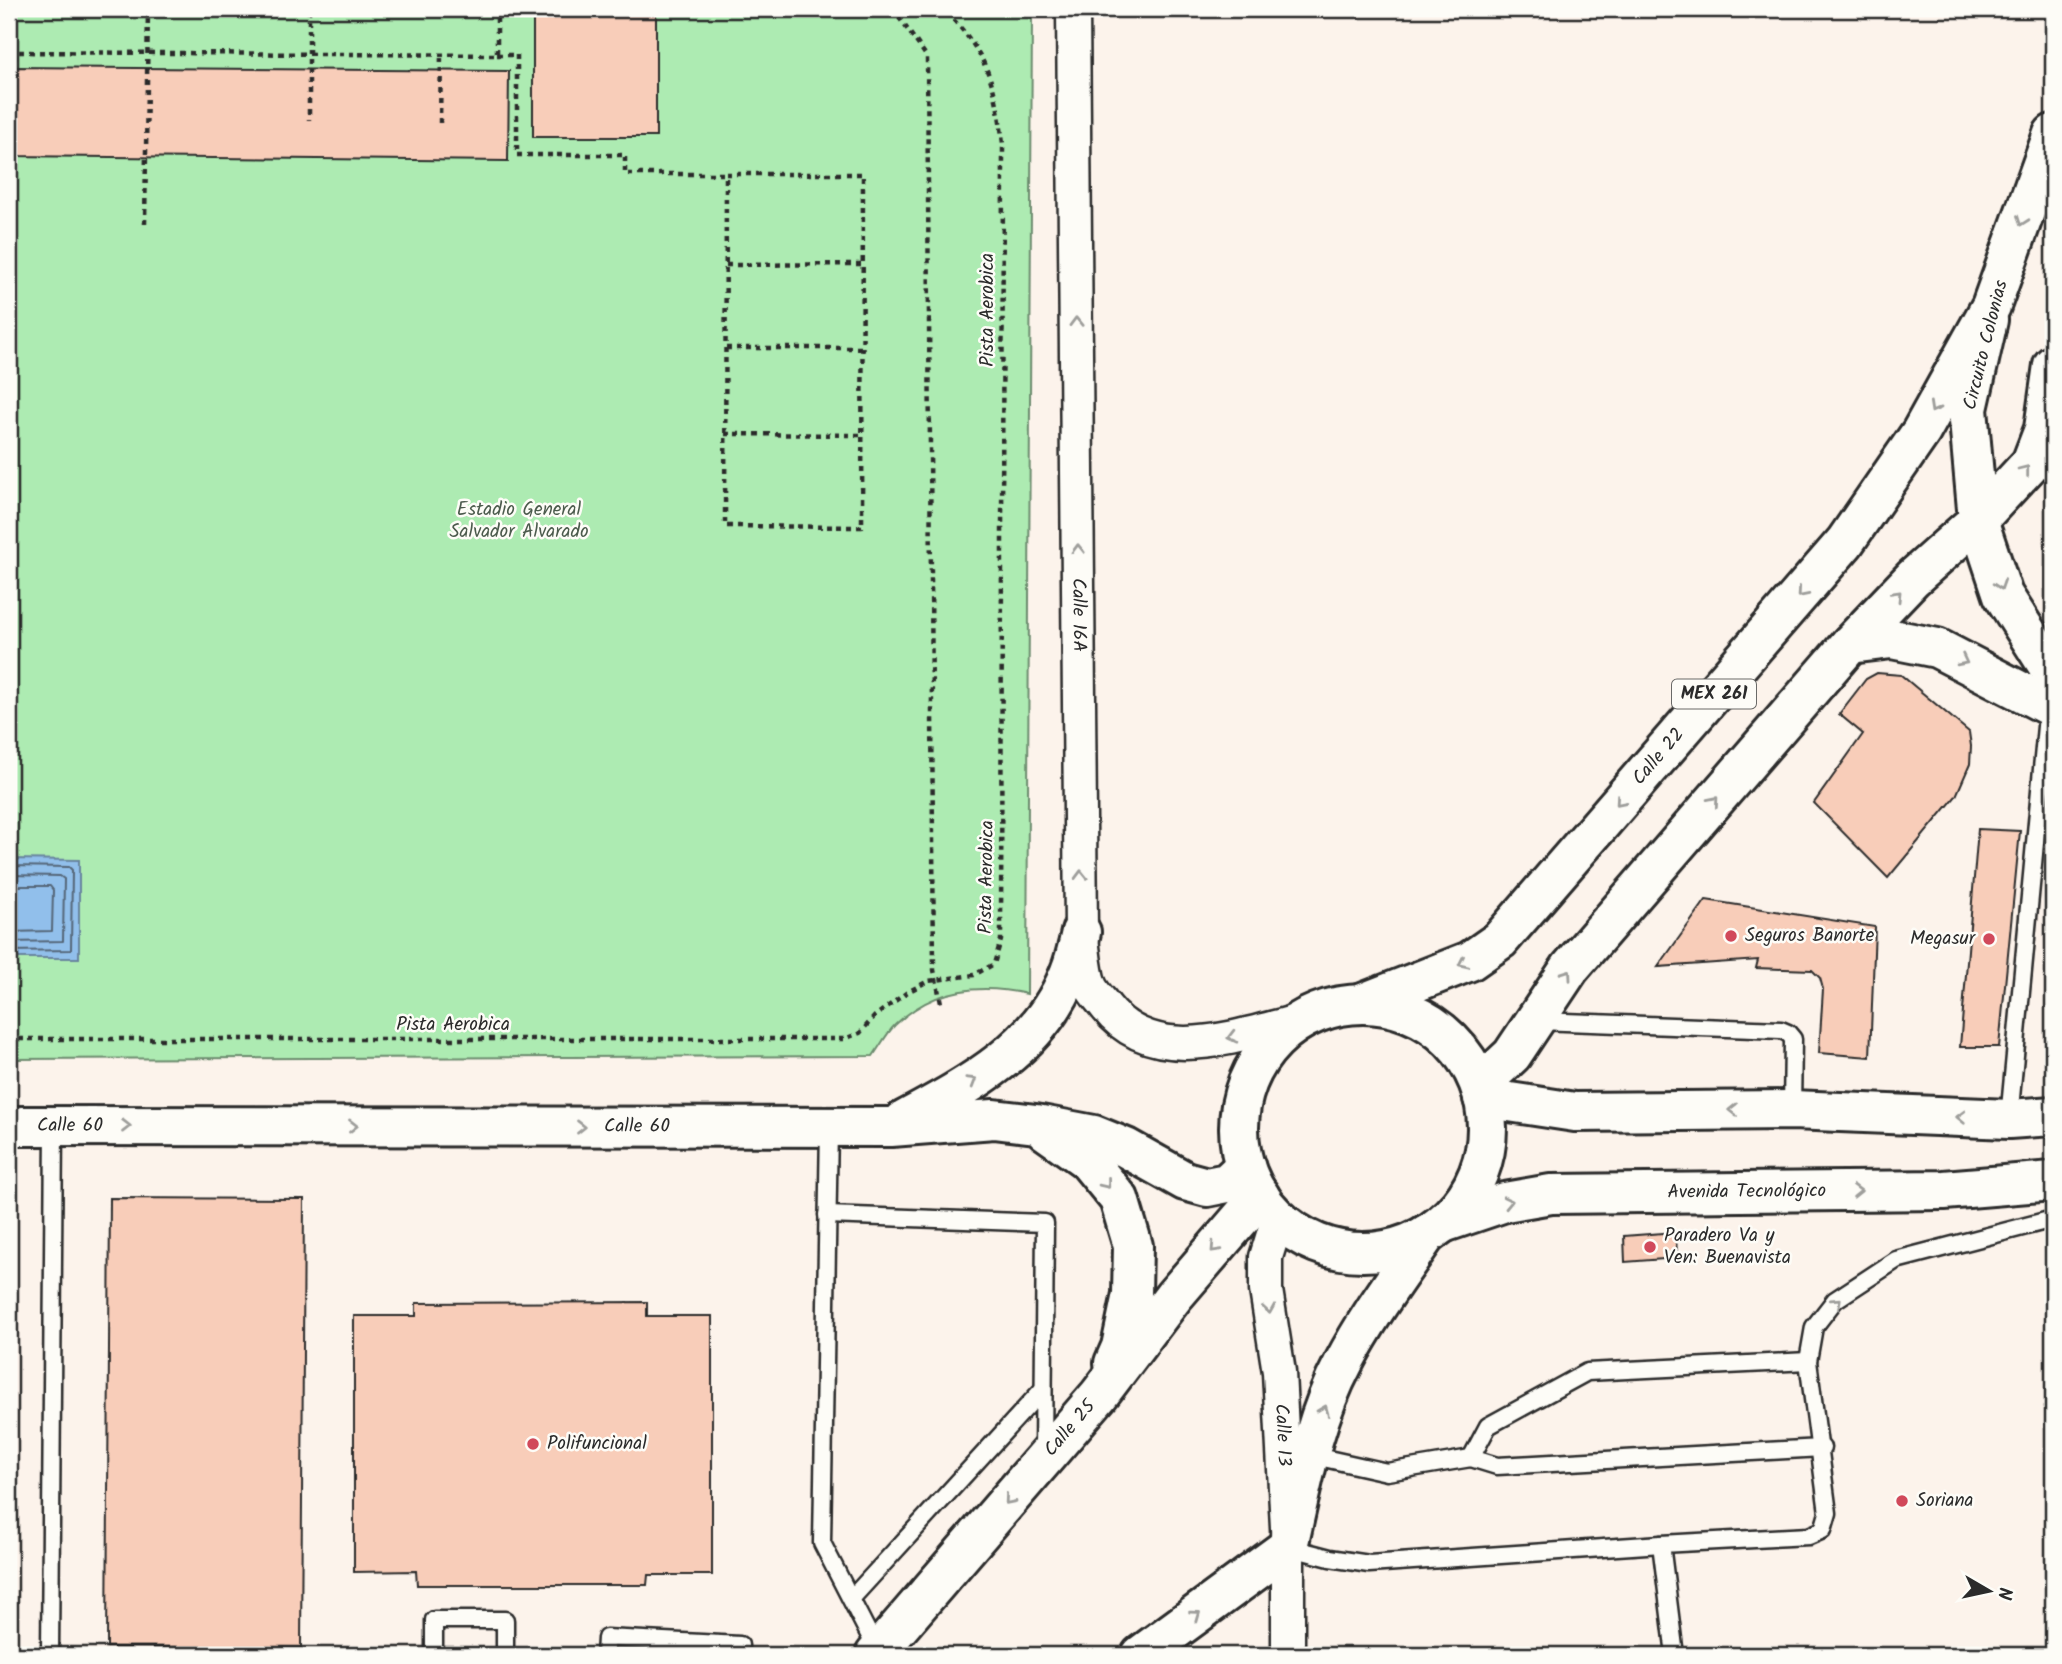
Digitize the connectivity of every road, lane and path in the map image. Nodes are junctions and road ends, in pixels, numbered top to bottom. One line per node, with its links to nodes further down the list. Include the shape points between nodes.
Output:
1 (148, 9): 8 (path)
2 (309, 9): 9 (path)
3 (497, 9): 11 (path)
4 (893, 9): 30 (path, via 927,57)
5 (943, 9): 30 (path, Pista Aerobica, via 973,42 988,73 999,108 1003,144 1001,940 994,964 974,975)
6 (1073, 9): 29 (street, Calle 16A, one-way to 6)
7 (12, 52): 8 (path); 12 (path)
8 (148, 53): 9 (path); 17 (path)
9 (309, 54): 10 (path); 13 (path)
10 (441, 54): 11 (path); 14 (path)
11 (497, 55): 16 (path, via 517,55 517,155 625,155 625,174)
12 (14, 120)
13 (309, 120)
14 (440, 123)
15 (2053, 134): 20 (main road, Circuito Colonias / MEX 261, one-way to 20)
16 (726, 174): 18 (path, via 863,174); 19 (path)
17 (145, 224)
18 (862, 264): 19 (path); 22 (path)
19 (726, 265): 21 (path)
20 (1991, 306): 26 (main road, Circuito Colonias / MEX 261, via 1968,409); 32 (main road, Calle 22 / MEX 261, one-way to 32, via 1921,432 1845,542 1500,940 1470,961)
21 (726, 348): 22 (path); 24 (path)
22 (862, 348): 25 (path)
23 (2053, 365): 26 (main road, one-way to 23, via 2031,463 2044,429)
24 (725, 434): 25 (path); 25 (path, via 725,526 862,527)
25 (862, 435)
26 (1979, 520): 27 (main road, one-way to 26, via 1913,578); 28 (main road, Circuito Colonias / MEX 261, one-way to 28, via 2003,595 2046,663)
27 (1850, 644): 28 (main road, one-way to 28, via 1892,639 1937,648); 34 (main road, one-way to 27, via 1570,968)
28 (2052, 695): 39 (lane)
29 (1082, 932): 33 (street, Calle 16A, one-way to 29, via 1212,1042 1176,1043 1145,1037 1118,1021 1090,986); 44 (main road, one-way to 29, via 990,1070 1023,1044 1055,1002 1070,973)
30 (936, 980): 31 (path); 35 (path, Pista Aerobica, via 906,993 860,1032 844,1039)
31 (941, 1003)
32 (1363, 1003): 33 (main road); 36 (main road, via 1396,1008 1441,1031 1464,1055)
33 (1298, 1021): 46 (main road, via 1276,1038 1259,1060 1241,1111 1239,1139)
34 (1535, 1021): 36 (main road); 37 (lane, via 1781,1030 1793,1039)
35 (9, 1039)
36 (1481, 1092): 37 (main road, one-way to 36, via 1574,1112); 49 (main road, via 1487,1121 1481,1166 1459,1206)
37 (1792, 1110): 39 (main road, one-way to 37)
38 (2053, 1116): 39 (main road)
39 (2009, 1119)
40 (1036, 1124): 44 (main road, Calle 60, via 994,1119); 46 (main road, Calle 60, via 1094,1135 1185,1181 1207,1187 1227,1183); 52 (main road, one-way to 52, via 1087,1160 1119,1199 1133,1246 1132,1294 1121,1347)
41 (9, 1126): 42 (main road, Calle 60)
42 (54, 1126): 43 (main road, Calle 60, one-way to 43); 61 (lane)
43 (829, 1127): 44 (main road, Calle 60); 47 (lane)
44 (891, 1127)
45 (2053, 1181): 49 (main road, Avenida Tecnológico, one-way to 45, via 1506,1202 1551,1194 1944,1190)
46 (1261, 1194): 49 (main road, via 1309,1240 1349,1251 1390,1249); 52 (main road, Calle 25, one-way to 52, via 1174,1296); 58 (street, Calle 13, one-way to 58, via 1266,1290 1279,1372)
47 (827, 1215): 51 (lane, via 1045,1223); 59 (lane, via 821,1544)
48 (2053, 1219): 50 (lane, one-way to 48, via 1814,1328 1835,1300 1896,1261)
49 (1435, 1228): 54 (main road, one-way to 49, via 1342,1365)
50 (1808, 1361): 53 (lane); 55 (lane, via 1587,1372 1488,1426)
51 (1043, 1389): 56 (lane); 59 (lane)
52 (1099, 1395): 56 (main road, Calle 25)
53 (1822, 1448): 55 (lane, via 1497,1466); 57 (lane, via 1828,1513 1823,1530 1809,1536)
54 (1310, 1455): 55 (lane, via 1387,1472); 58 (main road)
55 (1472, 1458)
56 (1042, 1461): 60 (main road, Calle 25, one-way to 60)
57 (1661, 1544): 58 (lane, via 1369,1564); 68 (lane)
58 (1288, 1547): 66 (main road, one-way to 58); 67 (street, Calle 13)
59 (851, 1599): 60 (lane)
60 (876, 1653)
61 (50, 1655)
62 (434, 1655): 63 (lane, via 434,1620 505,1620)
63 (505, 1655)
64 (605, 1655): 65 (lane, via 606,1638 740,1645)
65 (740, 1655)
66 (1142, 1655)
67 (1287, 1655)
68 (1675, 1655)

